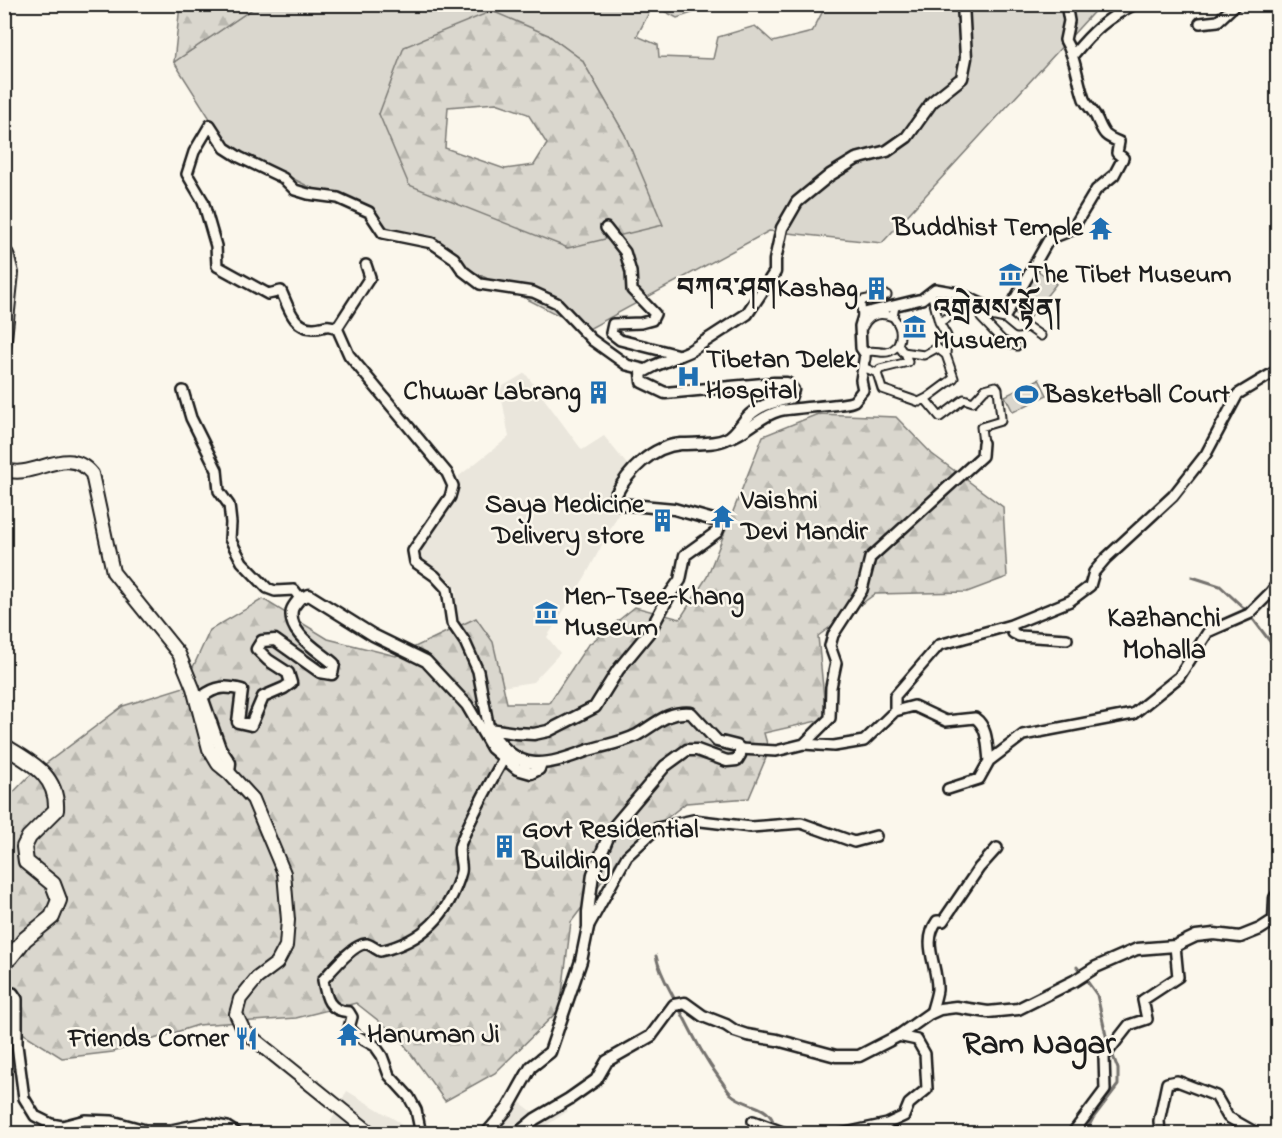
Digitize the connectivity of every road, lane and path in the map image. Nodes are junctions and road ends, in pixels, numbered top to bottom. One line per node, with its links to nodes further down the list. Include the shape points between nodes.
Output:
1 (963, 4): 25 (street, via 966,58 962,78 932,102 907,137 887,152 856,159 797,202 782,228 775,272 747,314)
2 (1066, 4): 6 (street, via 1069,21 1065,40)
3 (1134, 4): 6 (street, via 1106,19)
4 (1236, 4): 5 (street, via 1218,21)
5 (1200, 23)
6 (1074, 54): 10 (street, via 1085,102 1101,130 1119,142 1117,153 1123,158 1114,175 1096,190 1072,230 1049,239 1006,315 958,293 935,289)
7 (606, 228): 25 (street, via 625,252 632,290 655,314 652,320 641,323 613,324 611,333 620,340)
8 (4, 253): 22 (main road, via 12,273)
9 (366, 265): 17 (street, via 370,277)
10 (931, 292): 13 (street, via 922,300); 16 (street)
11 (887, 295): 15 (street, via 863,300)
12 (971, 304): 16 (street)
13 (895, 306): 14 (street); 15 (street, via 864,313)
14 (893, 317): 18 (street, via 873,316 864,324); 20 (street, via 902,335)
15 (863, 320): 26 (street, via 860,328)
16 (939, 322): 24 (street, via 947,336)
17 (337, 328): 27 (street, via 328,324 305,327 293,319 280,291 268,294 217,266 216,246 203,201 187,174 210,124 225,148 283,178 295,190 338,198 369,212 383,233 432,243 480,284 533,292 557,303 592,340 627,365); 40 (street, via 349,355 447,473 453,486 413,551 415,562 447,589 452,623 478,671)
18 (862, 336)
19 (1041, 336): 21 (street, via 1028,327 1017,329 1005,319 983,316 1003,341)
20 (898, 345): 23 (street); 26 (street, via 887,353 866,352)
21 (1017, 346)
22 (4, 348)
23 (905, 352): 24 (street, via 924,355 937,348); 29 (street, via 908,362 880,369)
24 (946, 355): 31 (street, via 954,378)
25 (679, 356): 27 (street)
26 (864, 367): 29 (street); 32 (street, via 863,390 855,400 844,405 778,411)
27 (647, 370): 32 (street, via 641,373 642,382 665,393 788,383 793,390 790,398 752,413)
28 (1278, 370): 37 (street, via 1238,394 1206,454 1173,496 1106,558 1094,572 1090,586 1070,601)
29 (877, 374): 31 (street, via 882,389 918,402)
30 (183, 391): 36 (street, via 191,418 217,470 219,490 229,505 230,539 242,562 267,588 294,590)
31 (926, 399): 33 (street, via 940,417 964,399 973,402 985,389 996,386 1002,418 981,427)
32 (728, 439): 40 (street, via 663,447 630,472 615,496 620,504 674,509 717,521 719,527 685,555 680,580 650,631 618,670 595,707 534,734)
33 (983, 443): 41 (street, via 982,456 870,558 862,590 832,634 830,646 836,663 830,718)
34 (4, 469): 47 (main road, via 22,472 47,464 77,462 92,474 113,572 179,654 193,688 209,749)
35 (1278, 582): 45 (street, via 1249,614 1208,632 1179,677 1133,714 1023,735)
36 (300, 598): 44 (street, via 309,595 373,635 426,661 468,705 492,748); 47 (street, via 292,610 294,626 334,664 332,674 320,672 275,640 262,641 257,649 288,673 291,683 263,698 251,725 238,722 242,690 226,686 211,689 202,697 220,748 230,763)
37 (1011, 625): 38 (street, via 1013,633 1019,636); 39 (street, via 939,645 895,696)
38 (1067, 639)
39 (895, 711): 41 (street, via 864,741 834,746); 45 (street, via 914,706 946,721 975,718 987,739)
40 (489, 729): 46 (street, via 518,760)
41 (804, 744): 43 (street, via 776,751)
42 (4, 746): 54 (main road, via 35,765 57,796 56,810 24,847 26,862 53,884 59,900 52,917)
43 (740, 748): 46 (street, via 717,741 691,713 678,712 630,738); 52 (street, via 737,760 687,750 665,766 611,830 593,874)
44 (504, 758): 46 (street, via 517,769 531,773); 62 (street, via 459,849 462,869 449,903 439,916 416,939 400,946 380,951 360,945 323,980 332,1008 349,1012 349,1028 375,1046 389,1075 409,1097)
45 (989, 761): 48 (street, via 979,779)
46 (541, 764)
47 (229, 773): 61 (main road, via 253,798 284,873 288,920 286,946 278,963 251,985 240,999 236,1014 244,1031)
48 (948, 789)
49 (876, 836): 52 (street, via 854,842 801,823 751,827 693,820 657,828 627,856)
50 (997, 848): 56 (street, via 943,921 937,921 931,930 929,946 937,990)
51 (1278, 894): 53 (street, via 1274,920 1260,929 1240,937 1196,936)
52 (588, 927): 63 (street, via 550,1052 531,1067 508,1108)
53 (1175, 946): 56 (street, via 1137,949 1018,1009 987,1012 956,1007); 66 (street, via 1178,977 1143,1000 1147,1019 1129,1025 1104,1057 1105,1090)
54 (4, 961)
55 (4, 996): 60 (street, via 13,993 17,999 17,1044 24,1098 35,1116 62,1126 85,1120 112,1121 145,1130 171,1130 205,1123 227,1127)
56 (931, 1013): 57 (street)
57 (898, 1036): 64 (street, via 859,1056 836,1056 747,1035 679,1004 651,1036 607,1061 596,1080); 65 (street, via 917,1040 925,1054 927,1089 909,1104 904,1116 887,1124)
58 (753, 1121): 59 (street)
59 (787, 1133)
60 (238, 1134)
61 (372, 1134)
62 (421, 1134)
63 (486, 1134)
64 (517, 1134)
65 (841, 1134)
66 (1072, 1134)
67 (1160, 1134): 68 (street, via 1167,1083 1177,1081 1216,1096 1228,1117)
68 (1258, 1134)

